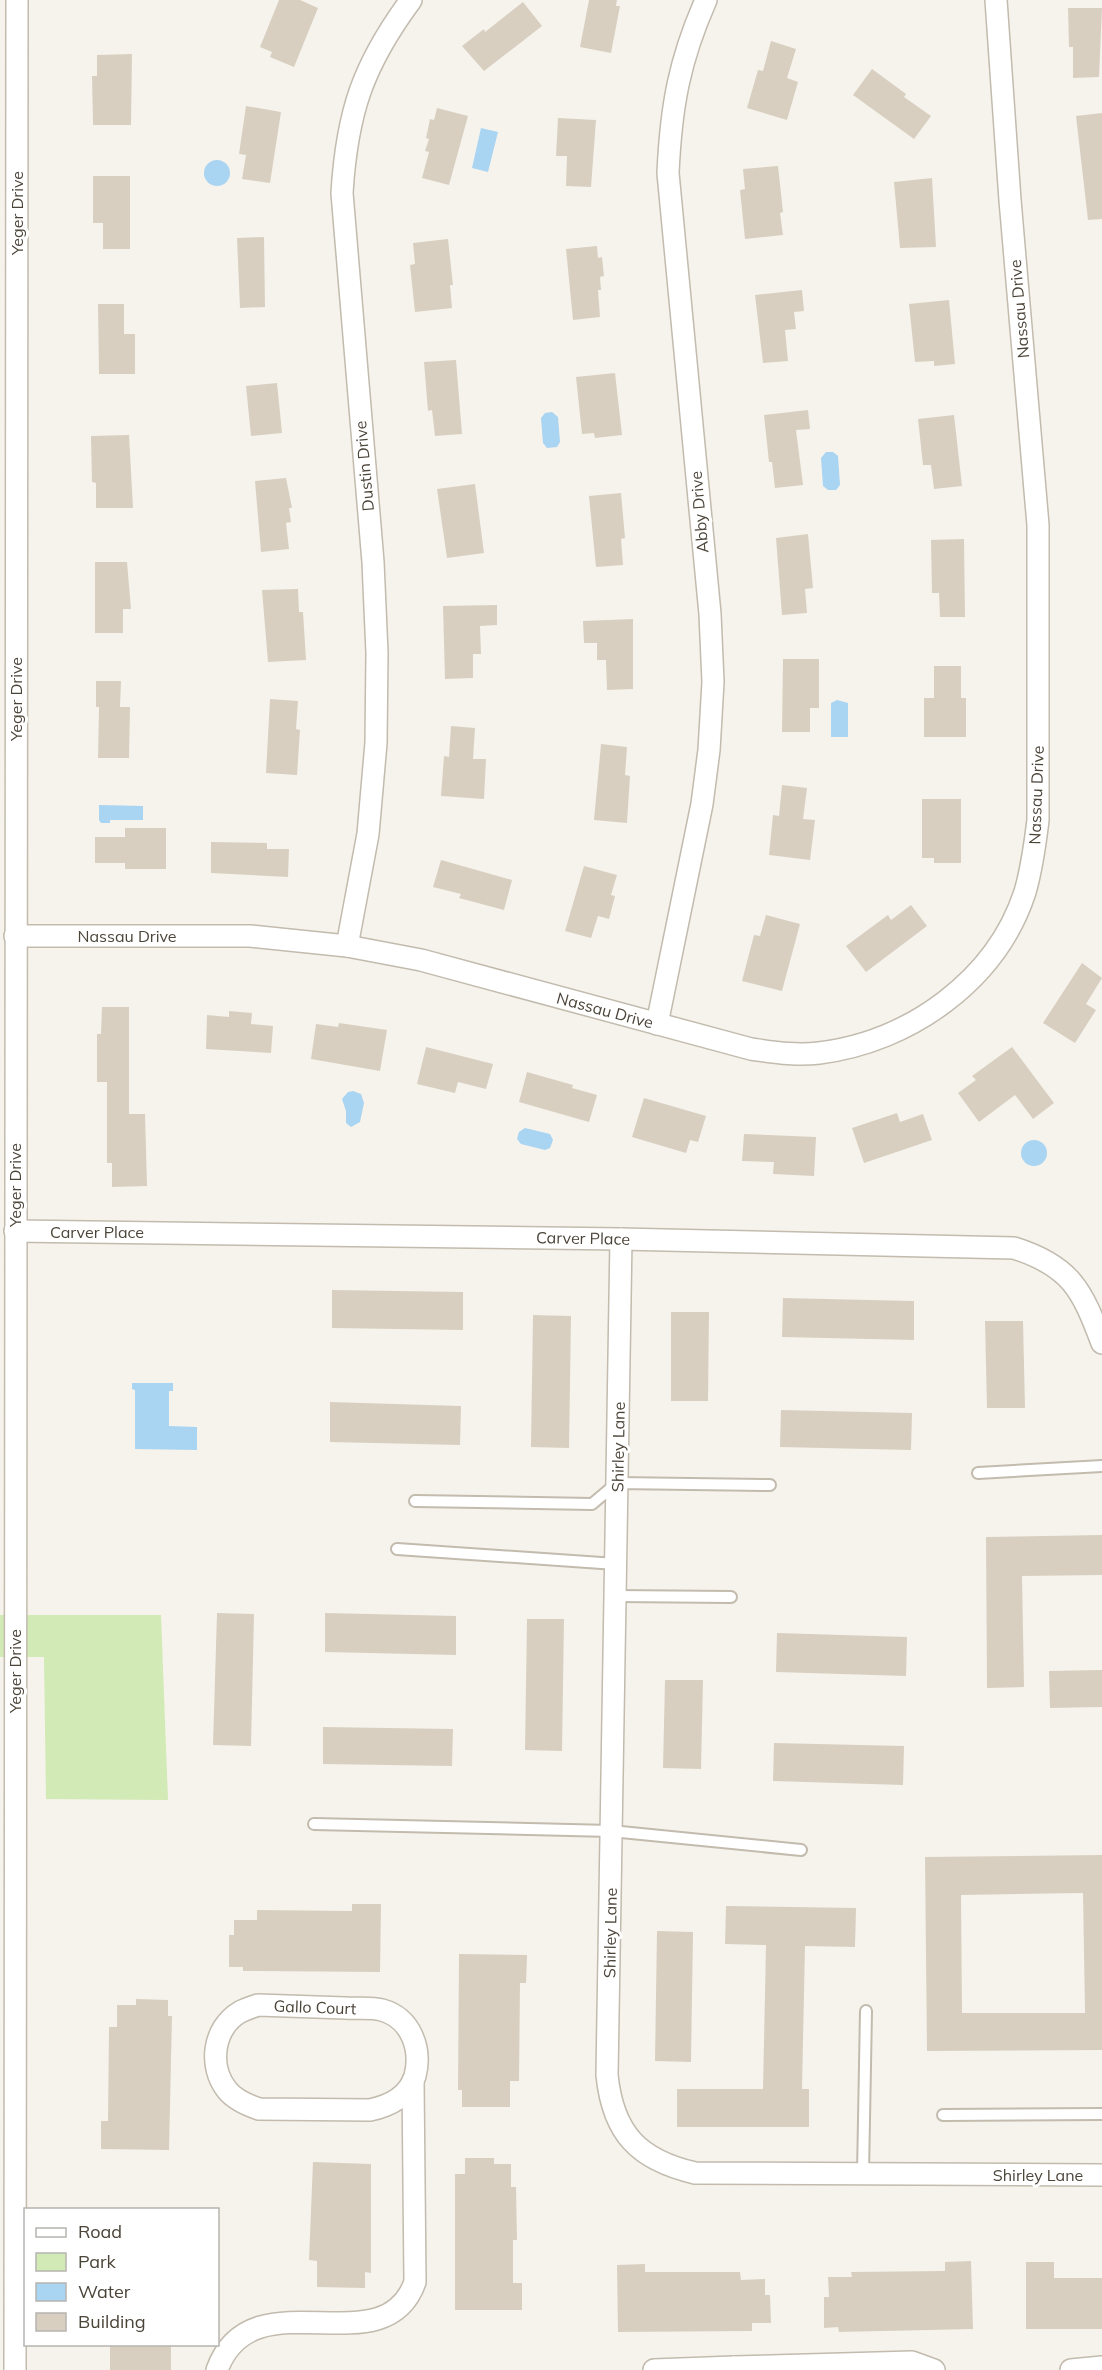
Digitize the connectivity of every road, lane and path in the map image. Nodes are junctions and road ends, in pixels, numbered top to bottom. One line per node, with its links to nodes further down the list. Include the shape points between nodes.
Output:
1 (17, 0): 5 (street, Yeger Drive)
2 (411, 0): 6 (street, Dustin Drive, via 389,29 367,70 353,110 342,193 377,653 376,743 368,834)
3 (706, 0): 7 (street, Abby Drive, via 692,30 679,75 668,173 710,614 713,682 702,804)
4 (996, 0): 7 (street, Nassau Drive, via 1038,525 1038,820 1034,858 1024,895 1006,933 985,964 958,992 895,1033 859,1046 818,1053 780,1053)
5 (15, 936): 6 (street, Nassau Drive, via 250,936); 8 (street, Yeger Drive)
6 (347, 946): 7 (street, Nassau Drive, via 421,960)
7 (657, 1024)
8 (15, 1231): 9 (street, Carver Place); 24 (street, Yeger Drive)
9 (621, 1239): 10 (street, Carver Place, via 1014,1248 1039,1256 1077,1287); 13 (street, Shirley Lane)
10 (1102, 1343)
11 (1102, 1466): 12 (lane)
12 (978, 1473)
13 (617, 1483): 14 (lane); 15 (lane, via 592,1504); 17 (street, Shirley Lane)
14 (770, 1485)
15 (415, 1501)
16 (398, 1550): 17 (lane)
17 (616, 1564): 18 (street, Shirley Lane)
18 (615, 1596): 19 (lane); 21 (street, Shirley Lane)
19 (731, 1597)
20 (314, 1824): 21 (lane)
21 (611, 1831): 22 (lane); 28 (street, Shirley Lane, via 607,2075 609,2098 632,2141 669,2167 695,2173)
22 (801, 1850)
23 (866, 2011): 28 (lane)
24 (8, 2045): 32 (street, Yeger Drive)
25 (414, 2081): 25 (street, Gallo Court, via 417,2047 410,2031 397,2017 383,2010 258,2005 240,2012 226,2025 215,2058 227,2091 258,2109 370,2110 402,2097); 33 (street, Gallo Court, via 415,2282 410,2298 399,2314 368,2329 271,2327 252,2331 234,2342)
26 (1102, 2114): 27 (lane)
27 (942, 2115)
28 (863, 2174): 29 (street, Shirley Lane)
29 (1102, 2175)
30 (1102, 2367): 36 (street)
31 (734, 2368): 34 (street); 35 (street, via 912,2362)
32 (15, 2370)
33 (217, 2370)
34 (654, 2370)
35 (934, 2370)
36 (1071, 2370)

